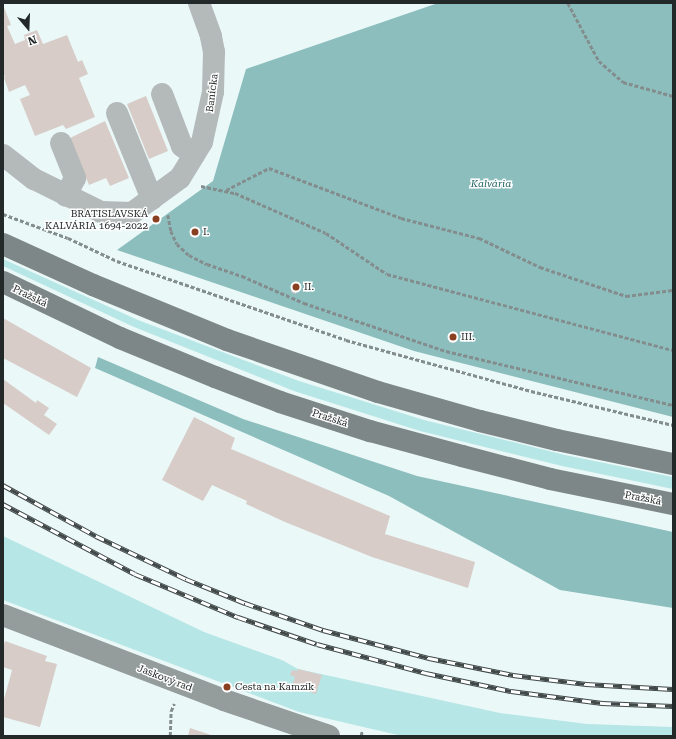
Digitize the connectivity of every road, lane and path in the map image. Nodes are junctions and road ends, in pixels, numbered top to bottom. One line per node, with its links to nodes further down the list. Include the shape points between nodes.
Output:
1 (200, 3): 7 (street, Banícka, via 211,36 215,68 209,117 202,142)
2 (568, 3): 4 (path, via 599,61 623,82)
3 (162, 94): 7 (street, via 182,146)
4 (673, 96)
5 (117, 113): 11 (street)
6 (61, 143): 12 (street, via 75,178)
7 (194, 155): 9 (street, Banícka)
8 (3, 156): 12 (street, via 34,179)
9 (180, 178): 10 (path); 11 (street)
10 (226, 191): 16 (path, via 242,180 269,168 401,218 479,238 540,267 626,296); 17 (path, via 254,200 326,233 387,274)
11 (158, 195): 12 (street, via 132,213 101,212); 18 (path, via 177,244 188,255 207,264 304,303 446,352)
12 (66, 196)
13 (3, 214): 19 (path, via 68,238 117,261 346,340 531,391)
14 (3, 244): 20 (main road, via 190,325 370,389 480,421)
15 (3, 282): 21 (main road, Pražská, via 120,338 280,402 477,460)
16 (673, 290)
17 (673, 350)
18 (673, 404)
19 (673, 426)
20 (673, 464)
21 (673, 504)
22 (3, 615): 26 (street, Jaskový rad, via 224,700)
23 (171, 711): 25 (path)
24 (362, 731): 27 (path)
25 (170, 736)
26 (328, 736)
27 (361, 736)

